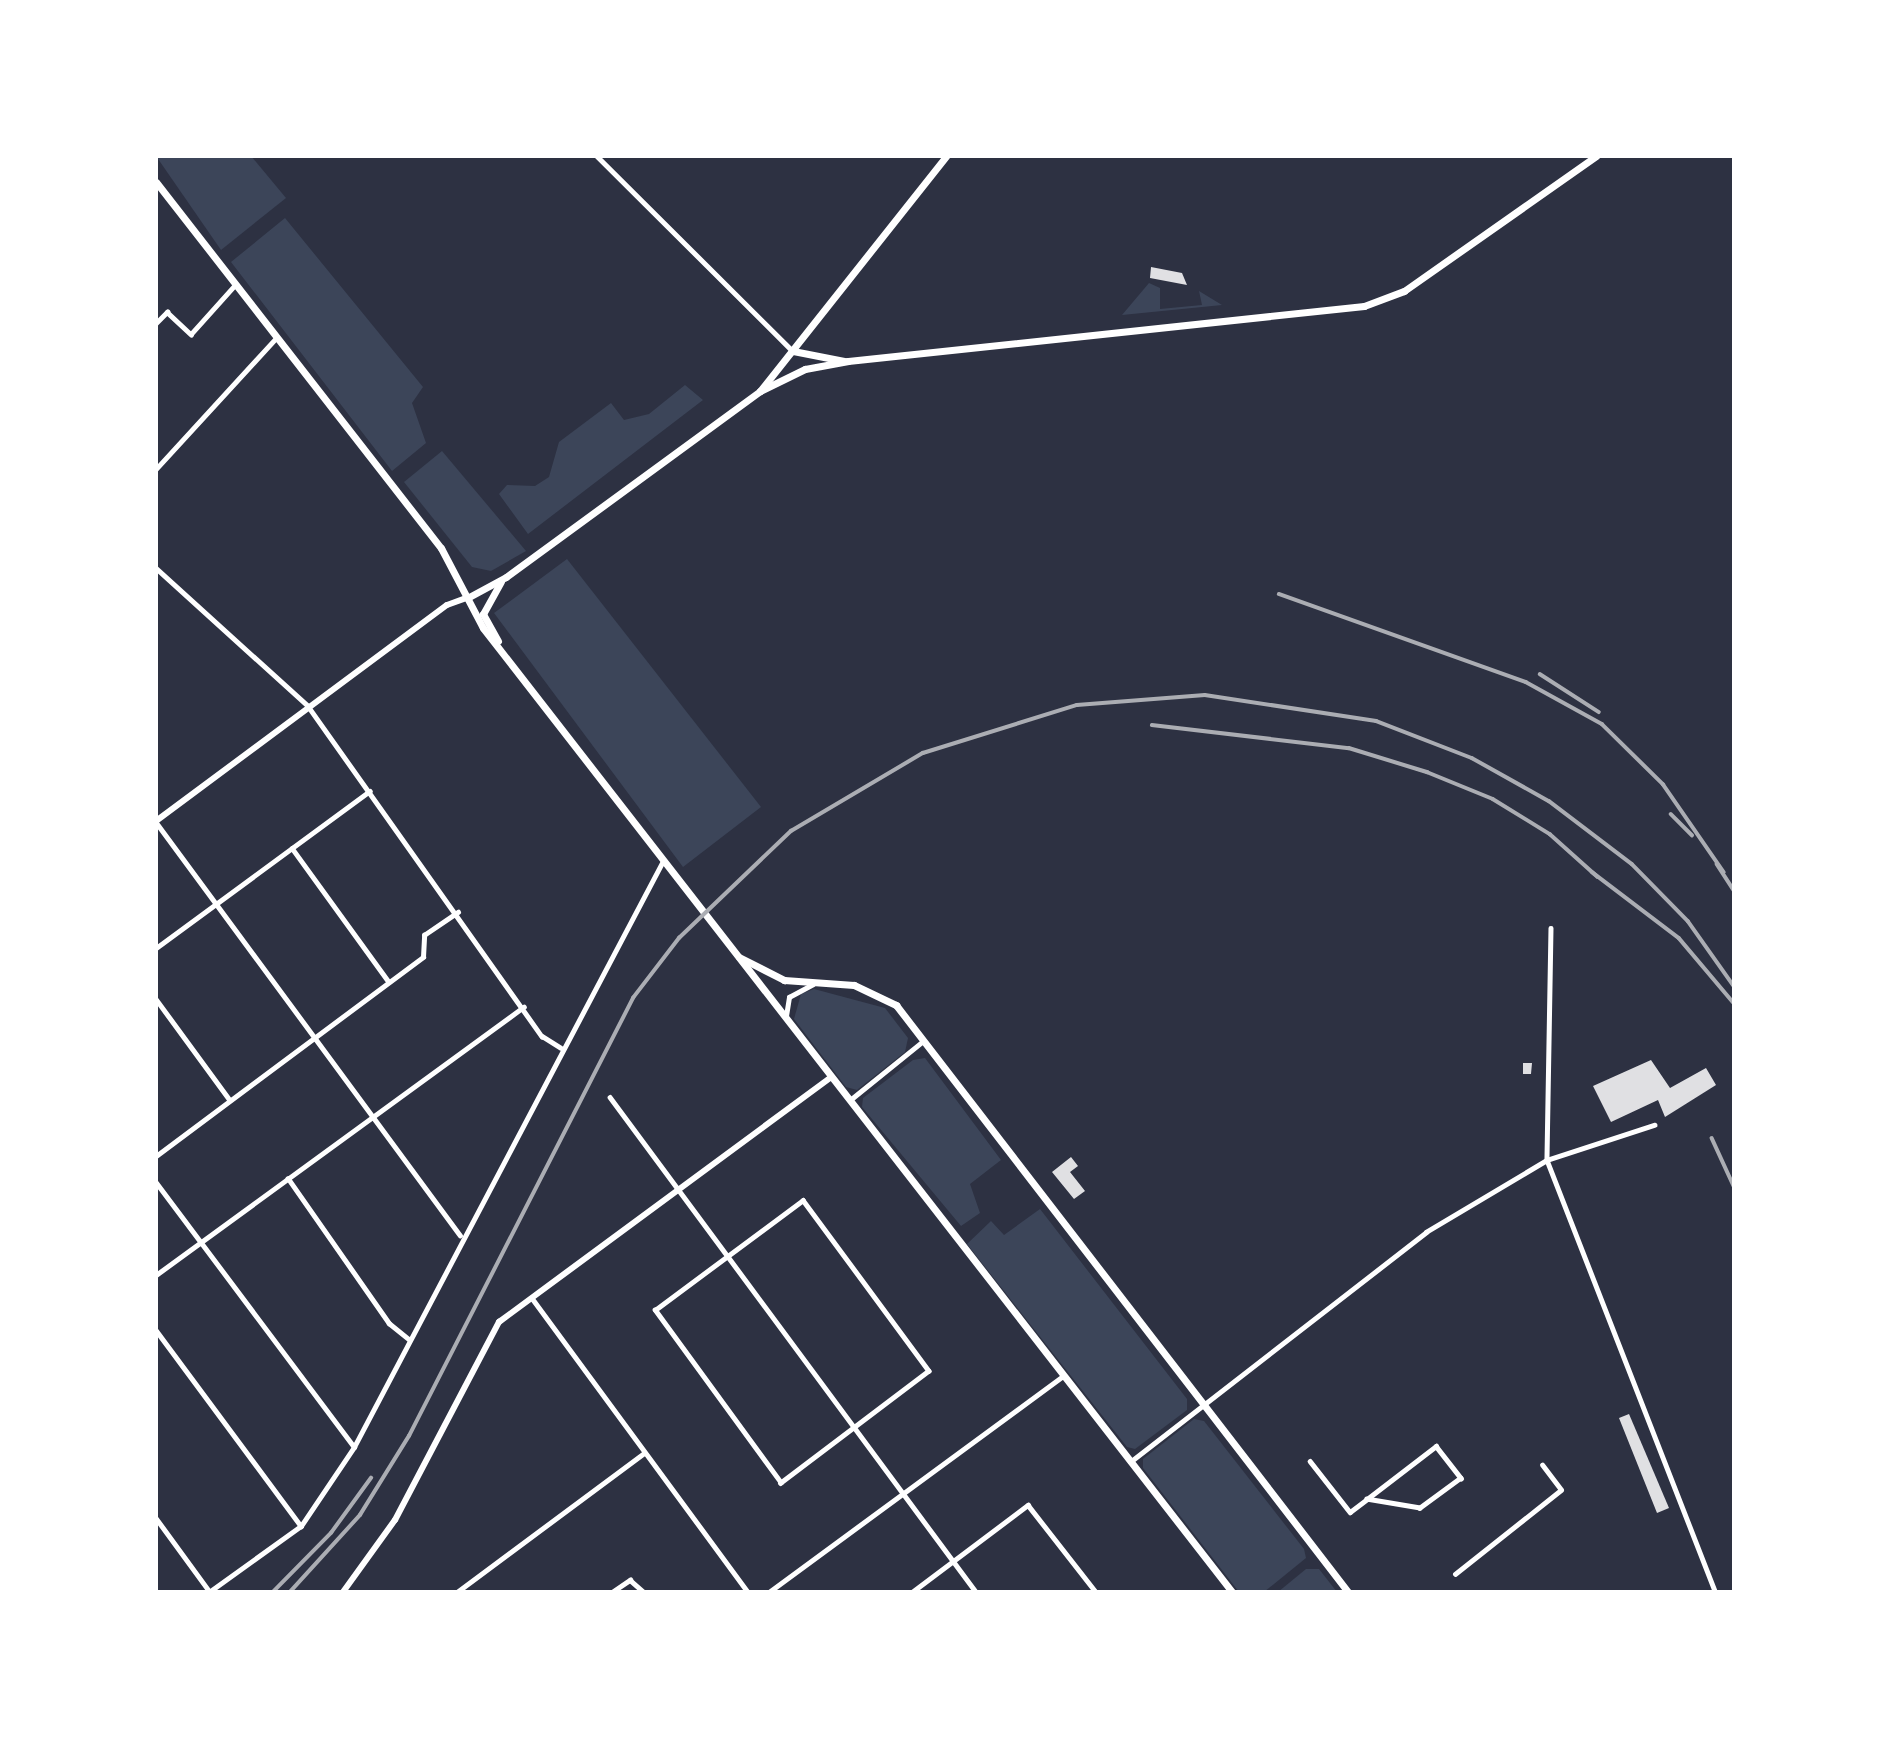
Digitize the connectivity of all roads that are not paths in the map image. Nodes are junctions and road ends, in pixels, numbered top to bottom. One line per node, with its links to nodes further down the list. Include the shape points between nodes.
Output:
1 (597, 156): 8 (street)
2 (946, 156): 8 (main road)
3 (1596, 156): 9 (main road, via 1404,290 1364,306)
4 (156, 182): 5 (main road)
5 (236, 285): 6 (street, via 191,334 167,312); 7 (main road)
6 (156, 323)
7 (276, 338): 11 (street); 14 (main road, via 441,548)
8 (793, 351): 9 (main road); 10 (main road)
9 (848, 362): 10 (main road, via 805,369)
10 (760, 391): 13 (main road)
11 (156, 469)
12 (156, 568): 16 (street)
13 (506, 577): 14 (main road); 15 (main road, via 489,595 484,614)
14 (469, 597): 15 (main road); 16 (street, via 447,605)
15 (512, 666): 20 (main road)
16 (308, 706): 17 (street); 18 (street)
17 (370, 791): 19 (street); 22 (street)
18 (156, 822): 21 (street)
19 (292, 848): 21 (street); 26 (street)
20 (663, 861): 25 (main road); 33 (street)
21 (219, 902): 24 (street); 31 (street)
22 (458, 912): 26 (street, via 424,935 423,957); 29 (street)
23 (1551, 928): 41 (street)
24 (156, 948)
25 (733, 953): 27 (main road, via 762,973); 30 (main road)
26 (389, 982): 31 (street)
27 (817, 982): 30 (street, via 789,997); 32 (main road, via 854,985 896,1005)
28 (156, 999): 36 (street)
29 (524, 1007): 33 (street, via 542,1036); 38 (street)
30 (786, 1021): 34 (main road)
31 (315, 1035): 36 (street); 38 (street)
32 (923, 1041): 37 (street); 53 (main road)
33 (561, 1048): 45 (street)
34 (830, 1078): 37 (main road); 44 (street)
35 (610, 1097): 44 (street)
36 (230, 1100): 40 (street)
37 (849, 1101): 52 (main road)
38 (372, 1115): 42 (street); 45 (street)
39 (1654, 1125): 41 (street)
40 (156, 1156)
41 (1547, 1160): 53 (street, via 1426,1232); 78 (street)
42 (288, 1178): 46 (street); 51 (street, via 389,1323)
43 (156, 1182): 46 (street)
44 (679, 1190): 47 (street); 49 (street)
45 (460, 1235): 51 (street)
46 (200, 1243): 48 (street); 55 (street)
47 (727, 1255): 54 (street); 54 (street, via 655,1310 781,1483); 54 (street, via 803,1200 857,1271 929,1371)
48 (156, 1275)
49 (531, 1297): 56 (street); 67 (street, via 499,1322 395,1520)
50 (156, 1330): 63 (street)
51 (409, 1339): 55 (street)
52 (1062, 1377): 58 (main road); 60 (street)
53 (1201, 1403): 58 (street); 77 (main road)
54 (855, 1428): 60 (street)
55 (354, 1447): 63 (street)
56 (644, 1453): 68 (street); 71 (street)
57 (1310, 1461): 61 (street, via 1350,1512)
58 (1129, 1462): 76 (main road)
59 (1542, 1465): 65 (street, via 1561,1490)
60 (904, 1494): 64 (street); 72 (street)
61 (1367, 1499): 61 (street, via 1436,1446 1461,1478 1420,1508)
62 (156, 1518): 66 (street)
63 (301, 1526): 66 (street)
64 (954, 1561): 73 (street); 74 (street); 75 (street, via 1028,1505)
65 (1454, 1574)
66 (209, 1592)
67 (342, 1592)
68 (457, 1592)
69 (612, 1592): 70 (street, via 630,1580)
70 (644, 1592)
71 (748, 1592)
72 (769, 1592)
73 (912, 1592)
74 (976, 1592)
75 (1096, 1592)
76 (1231, 1592)
77 (1348, 1592)
78 (1714, 1592)

